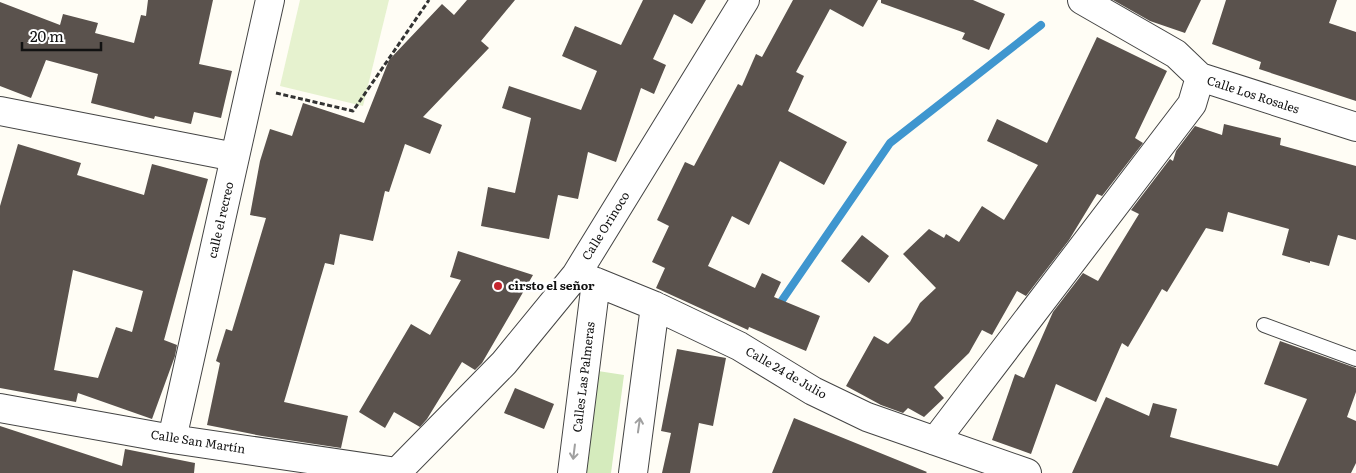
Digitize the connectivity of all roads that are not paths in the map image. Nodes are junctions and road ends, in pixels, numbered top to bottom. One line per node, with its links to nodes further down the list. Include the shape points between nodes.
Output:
1 (270, 0): 7 (street, calle el recreo)
2 (745, 0): 8 (street, Calle Orinoco)
3 (1082, 0): 4 (street, Calle Los Rosales, via 1176,54)
4 (1200, 77): 6 (street, Calle Los Rosales); 14 (street, via 1192,104)
5 (0, 111): 7 (street)
6 (1356, 128)
7 (235, 157): 13 (street, calle el recreo)
8 (586, 279): 9 (street, Calle 24 de Julio); 16 (street, Calle Orinoco); 17 (street, Calles Las Palmeras, one-way to 17)
9 (655, 306): 14 (street, Calle 24 de Julio, via 739,346 813,391 867,417); 18 (street, one-way to 9)
10 (1264, 325): 11 (lane)
11 (1356, 359)
12 (0, 408): 13 (street, Calle San Martín)
13 (172, 439): 16 (street, Calle San Martín)
14 (935, 441): 15 (street, Calle 24 de Julio)
15 (1015, 471)
16 (397, 473)
17 (572, 473)
18 (633, 473)

